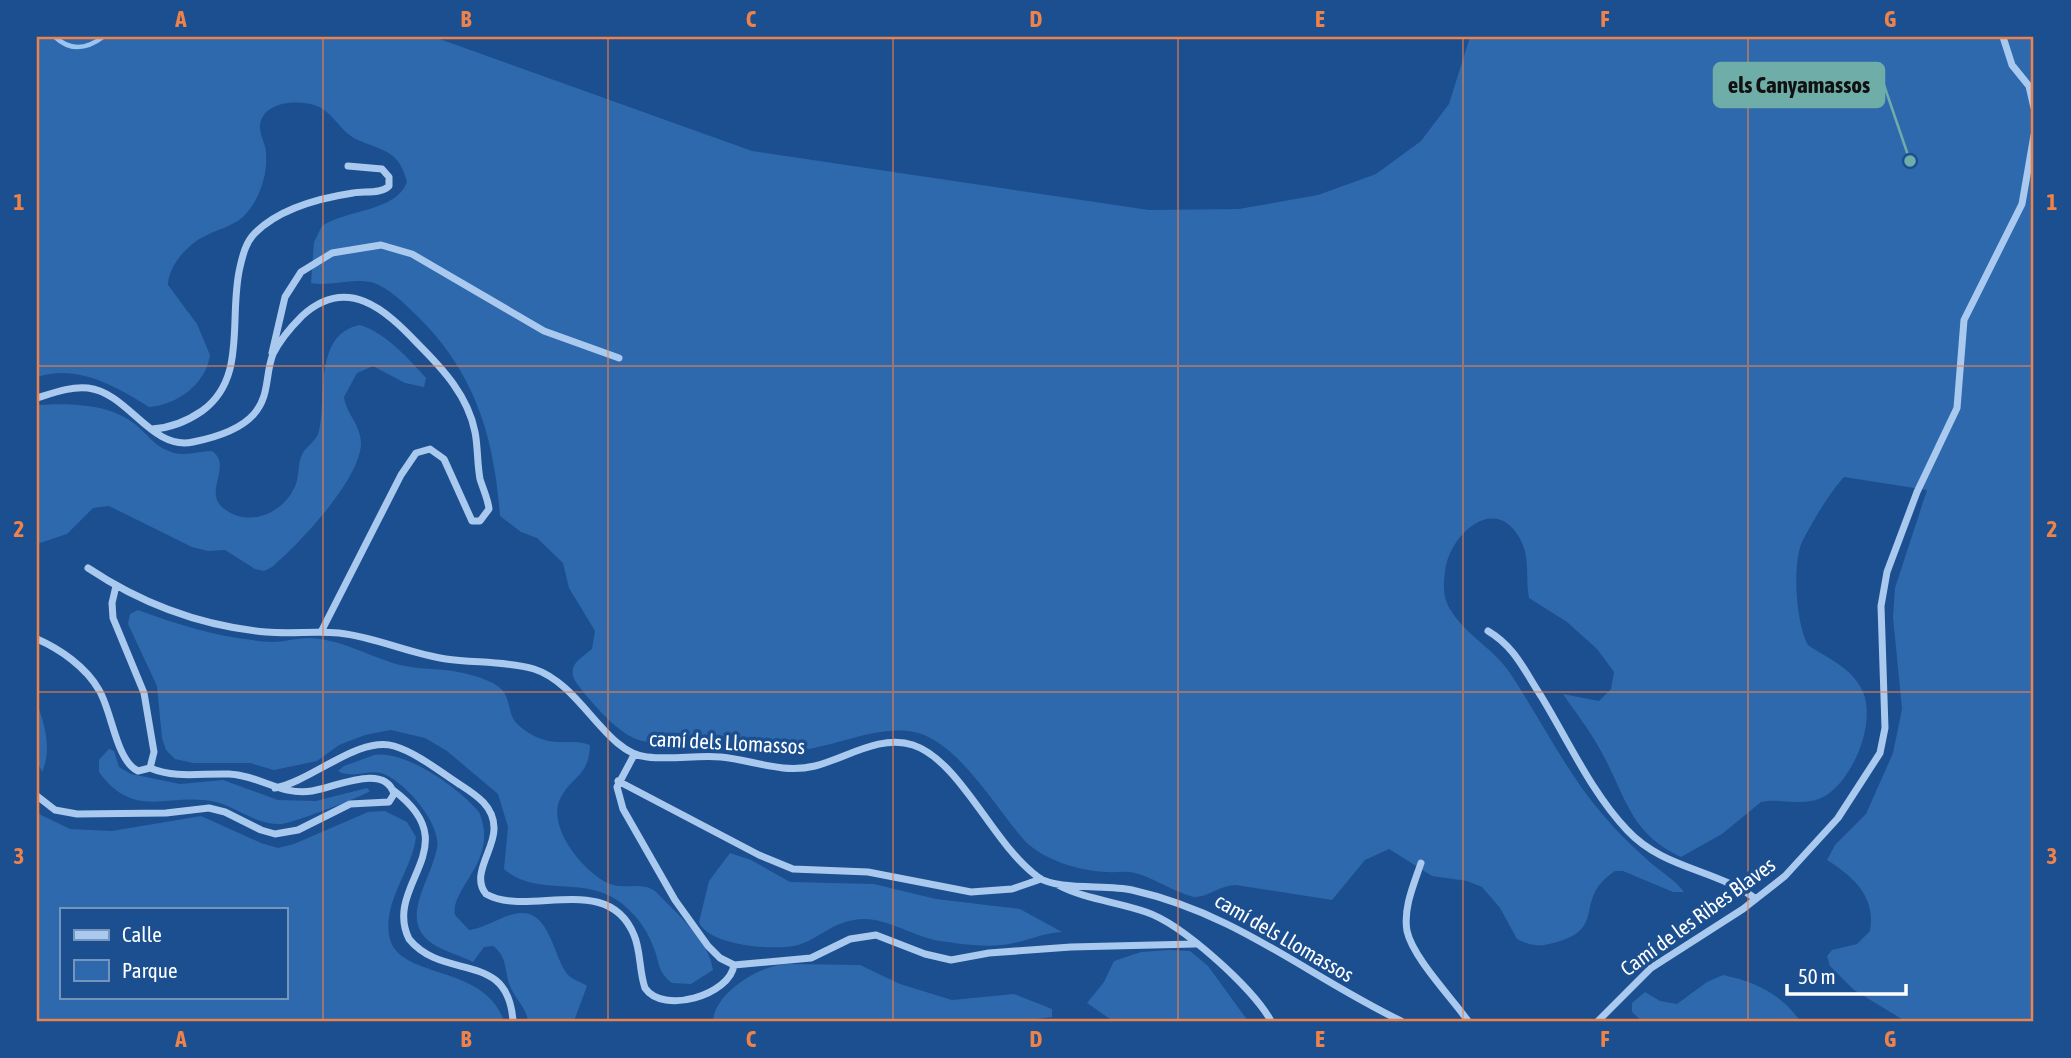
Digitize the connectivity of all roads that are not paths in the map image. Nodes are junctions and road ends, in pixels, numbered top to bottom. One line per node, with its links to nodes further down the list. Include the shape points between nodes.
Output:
1 (2003, 37): 2 (street, via 2012,65 2029,86)
2 (2034, 108)
3 (2034, 135): 23 (street, Camí de les Ribes Blaves, via 2022,204 1964,320 1957,408 1917,492 1887,572 1881,606 1883,744 1838,818 1801,860)
4 (348, 166): 8 (street, via 382,169 389,186 303,205 254,234 238,275 232,362 223,389 188,420)
5 (619, 358): 6 (street, via 544,331 412,254 382,245 332,253 301,272 285,297)
6 (271, 360): 8 (street, via 264,398 245,422 183,444); 12 (street, via 292,326 316,306 342,297 372,304 424,349 465,403 489,505 484,518 472,521 444,459 430,449 416,453)
7 (37, 398): 8 (street, via 95,389 122,403)
8 (152, 429)
9 (88, 568): 10 (street, camí dels Llomassos)
10 (116, 586): 12 (street, camí dels Llomassos, via 178,614 258,631); 15 (street, via 113,618 147,706 153,752)
11 (1488, 631): 23 (street, via 1516,653 1598,791 1627,830 1663,858 1724,881)
12 (321, 632): 14 (street, camí dels Llomassos, via 440,658 533,669 578,698 610,737)
13 (37, 639): 15 (street, via 93,680 127,764 138,771)
14 (635, 755): 16 (street); 21 (street, camí dels Llomassos, via 720,757 798,768 883,743 909,743 939,761 1000,838)
15 (150, 768): 17 (street, via 175,775 238,775)
16 (618, 781): 21 (street, via 784,867 868,872 971,892 1012,889); 25 (street, via 622,808 675,900 714,953)
17 (275, 788): 18 (street, via 298,793 374,778); 25 (street, via 365,747 396,747 469,791 488,808 495,830 480,877 485,894 516,901 574,898 608,908 633,931 645,988 656,998 683,999 718,987 731,977)
18 (393, 790): 19 (street, via 389,802 350,804 298,830 275,834 208,808 78,814 55,810); 26 (street, via 417,813 426,833 404,914 409,939 435,959 478,970 500,983 509,995)
19 (37, 796)
20 (1421, 863): 29 (street, via 1407,908 1409,937)
21 (1041, 879): 22 (street, camí dels Llomassos)
22 (1054, 883): 24 (street, via 1150,913); 28 (street, camí dels Llomassos, via 1115,887 1196,908 1231,923 1348,995)
23 (1756, 900): 30 (street, Camí de les Ribes Blaves, via 1651,968)
24 (1195, 944): 25 (street, via 1071,947 951,960 876,935 850,939 811,958); 27 (street, via 1248,989)
25 (734, 965)
26 (513, 1021)
27 (1271, 1021)
28 (1401, 1021)
29 (1468, 1021)
30 (1598, 1021)

